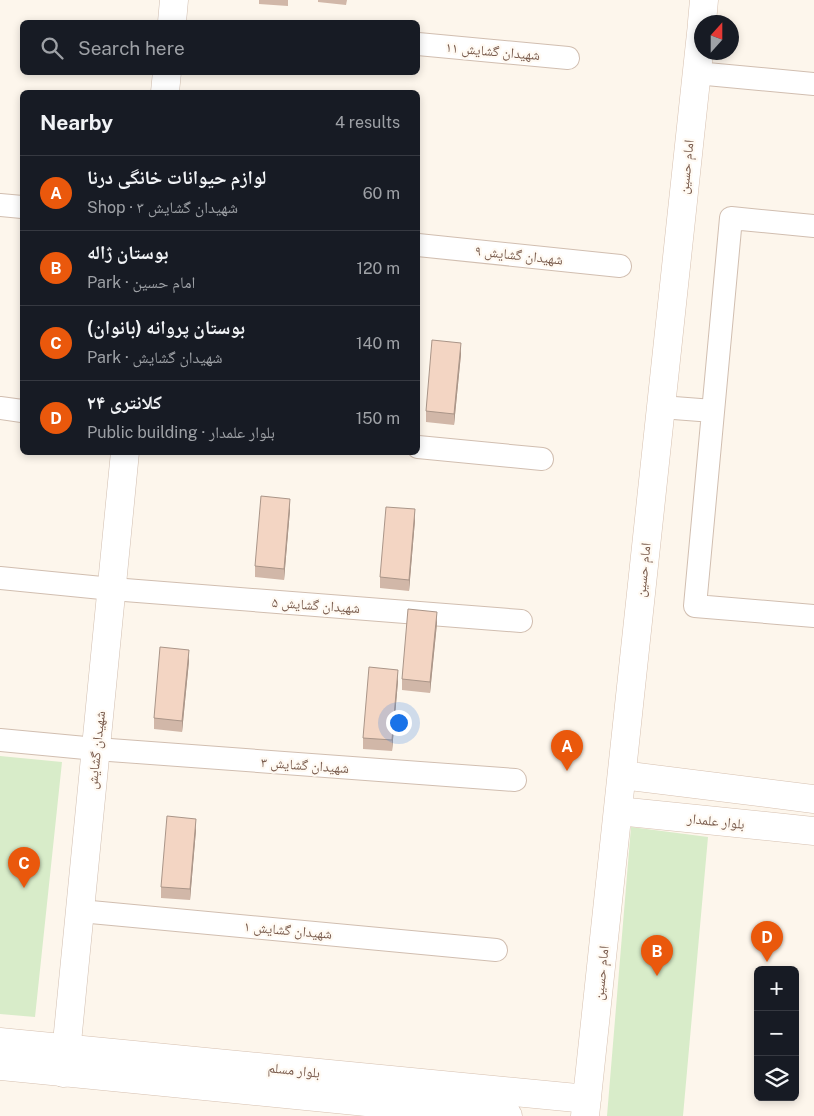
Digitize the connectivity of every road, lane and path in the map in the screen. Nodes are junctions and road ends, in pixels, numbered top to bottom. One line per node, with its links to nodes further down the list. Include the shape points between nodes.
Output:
1 (704, 0): 2 (main road, امام حسین)
2 (703, 15)
3 (420, 44): 4 (street, شهیدان گشایش ۱۱)
4 (568, 58)
5 (698, 60): 6 (main road, امام حسین)
6 (696, 73): 8 (street); 15 (main road, امام حسین)
7 (167, 75): 9 (main road)
8 (814, 84)
9 (165, 90)
10 (0, 205): 11 (street)
11 (20, 206)
12 (814, 226): 18 (street, via 731,218)
13 (420, 245): 14 (street, شهیدان گشایش ۹)
14 (620, 266)
15 (661, 407): 18 (street); 28 (main road, امام حسین)
16 (0, 408): 17 (street)
17 (20, 410)
18 (713, 411): 24 (street, via 694,606)
19 (420, 447): 21 (street)
20 (125, 455): 23 (main road, شهیدان گشایش)
21 (542, 459)
22 (0, 578): 23 (street, شهیدان گشایش ۵)
23 (112, 589): 25 (street, شهیدان گشایش ۵); 27 (main road, شهیدان گشایش)
24 (814, 616)
25 (521, 621)
26 (0, 740): 27 (street, شهیدان گشایش ۳)
27 (96, 749): 29 (street, شهیدان گشایش ۳); 33 (main road, شهیدان گشایش)
28 (622, 775): 30 (main road); 31 (main road, امام حسین)
29 (514, 780)
30 (814, 799)
31 (618, 811): 32 (main road, بلوار علمدار); 38 (main road, امام حسین)
32 (814, 832)
33 (80, 911): 34 (street, شهیدان گشایش ۱); 36 (main road, شهیدان گشایش)
34 (496, 950)
35 (0, 1042): 36 (main road, بلوار مسلم)
36 (65, 1060): 37 (main road, بلوار مسلم); 38 (main road, بلوار مسلم); 39 (main road, بلوار مسلم)
37 (0, 1066)
38 (586, 1107)
39 (508, 1116)

